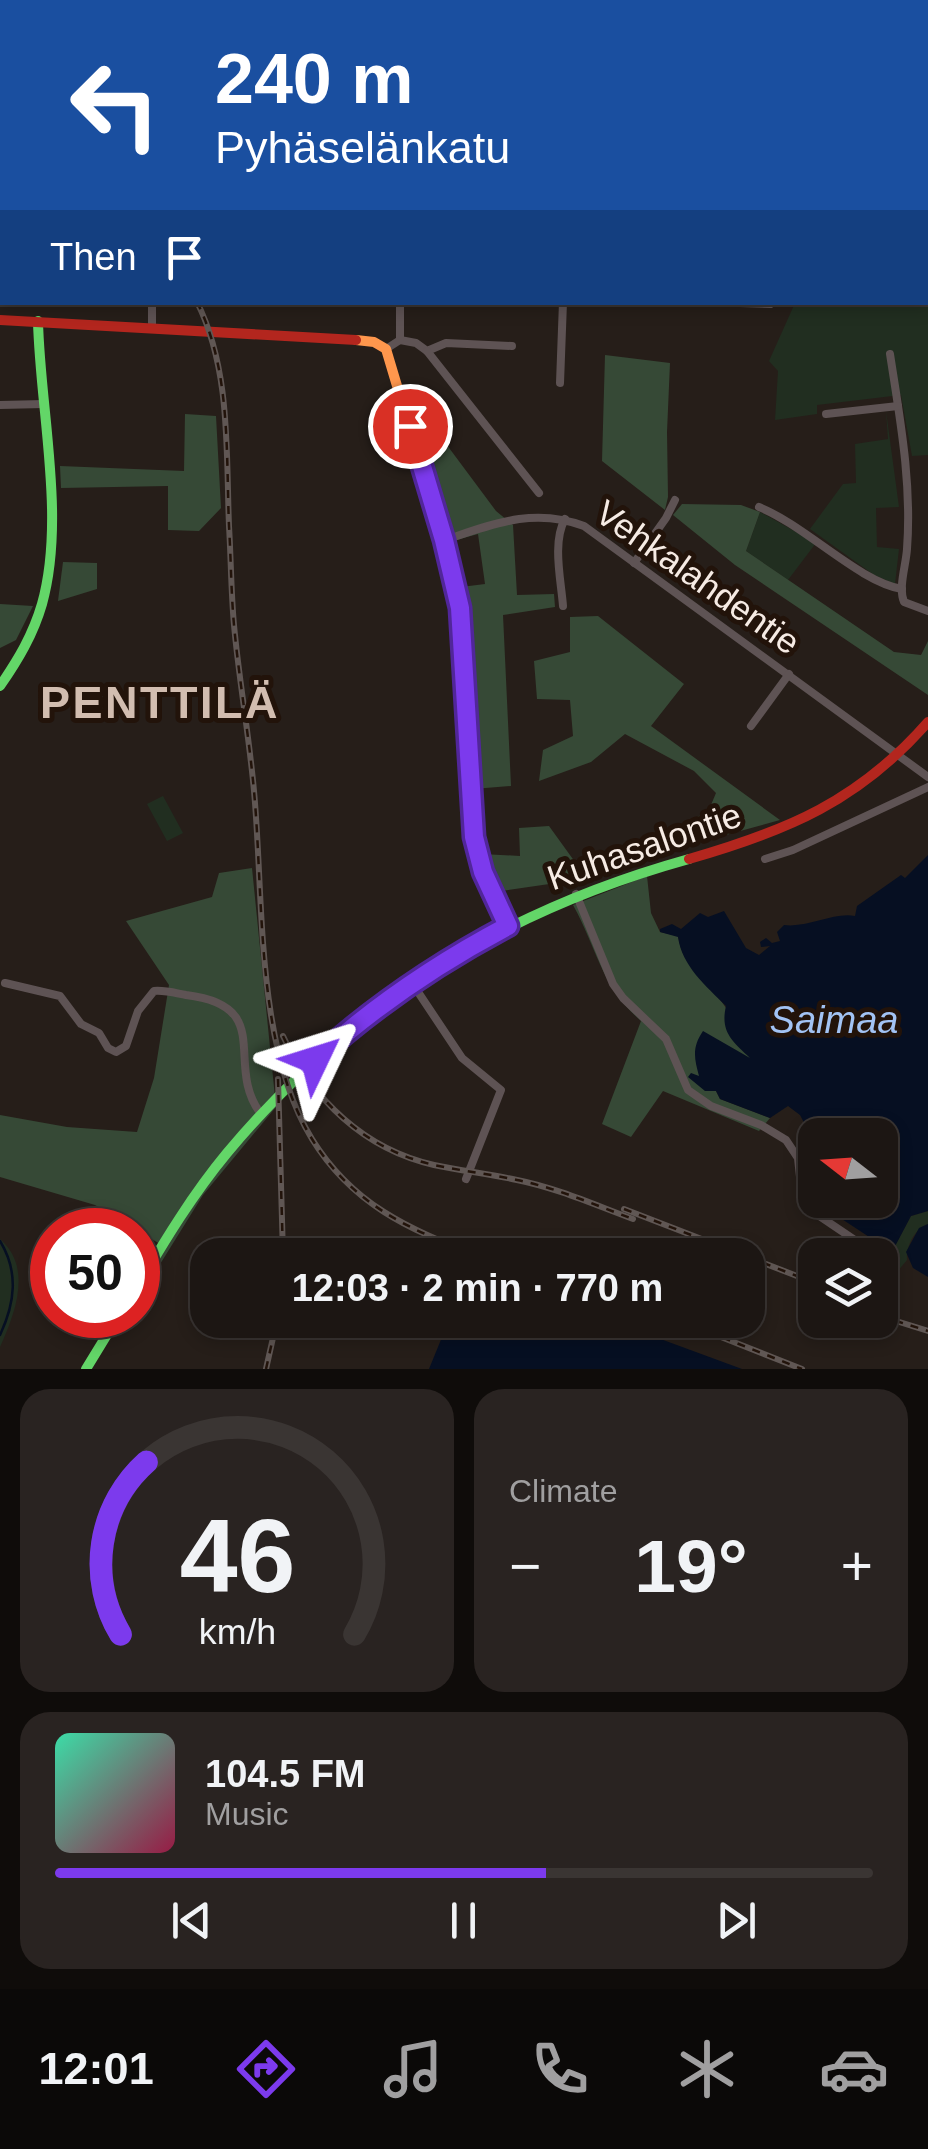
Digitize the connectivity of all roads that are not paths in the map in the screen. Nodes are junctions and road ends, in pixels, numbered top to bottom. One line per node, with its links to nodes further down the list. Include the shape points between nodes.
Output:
1 (152, 305): 6 (street)
2 (400, 305): 7 (street)
3 (563, 305): 12 (street)
4 (0, 320): 5 (street)
5 (38, 321): 6 (street); 13 (street)
6 (152, 328): 9 (street, via 374,342)
7 (400, 340): 9 (street); 10 (street)
8 (512, 346): 10 (street, via 446,343)
9 (386, 349): 21 (street)
10 (427, 351): 17 (street)
11 (890, 354): 15 (street)
12 (560, 383)
13 (44, 404): 14 (street); 27 (street, via 48,588 28,648)
14 (0, 405)
15 (898, 406): 16 (street); 23 (street, via 908,498)
16 (826, 414)
17 (539, 494)
18 (675, 500): 22 (street)
19 (760, 507): 23 (street, via 870,577)
20 (565, 520): 21 (street, Vehkalahdentie, via 522,516); 22 (street, Vehkalahdentie); 24 (street, via 559,546)
21 (444, 540): 35 (street, via 460,608 474,837)
22 (634, 562): 26 (street, Vehkalahdentie)
23 (902, 589): 25 (street, via 904,602)
24 (563, 606)
25 (928, 611)
26 (789, 674): 29 (street); 30 (street, Vehkalahdentie)
27 (0, 686)
28 (928, 722): 30 (street, Kuhasalontie)
29 (751, 726)
30 (898, 754): 31 (street, Vehkalahdentie); 34 (street, Kuhasalontie, via 866,783 806,819)
31 (928, 777)
32 (928, 787): 33 (street)
33 (765, 859)
34 (576, 894): 35 (street, Kuhasalontie); 40 (street, via 613,984 666,1039 688,1090 786,1140 798,1158 803,1205)
35 (508, 926): 37 (street, Kuhasalontie)
36 (5, 983): 38 (street, via 60,996 116,1052 126,1046 138,1011 154,991 220,1001 240,1027 248,1090)
37 (412, 984): 38 (street, Kuhasalontie, via 326,1050); 39 (street, via 462,1058 501,1090)
38 (261, 1114): 41 (street, Kuhasalontie)
39 (466, 1178)
40 (851, 1238)
41 (160, 1251)
42 (105, 1338): 43 (street)
43 (86, 1369)

